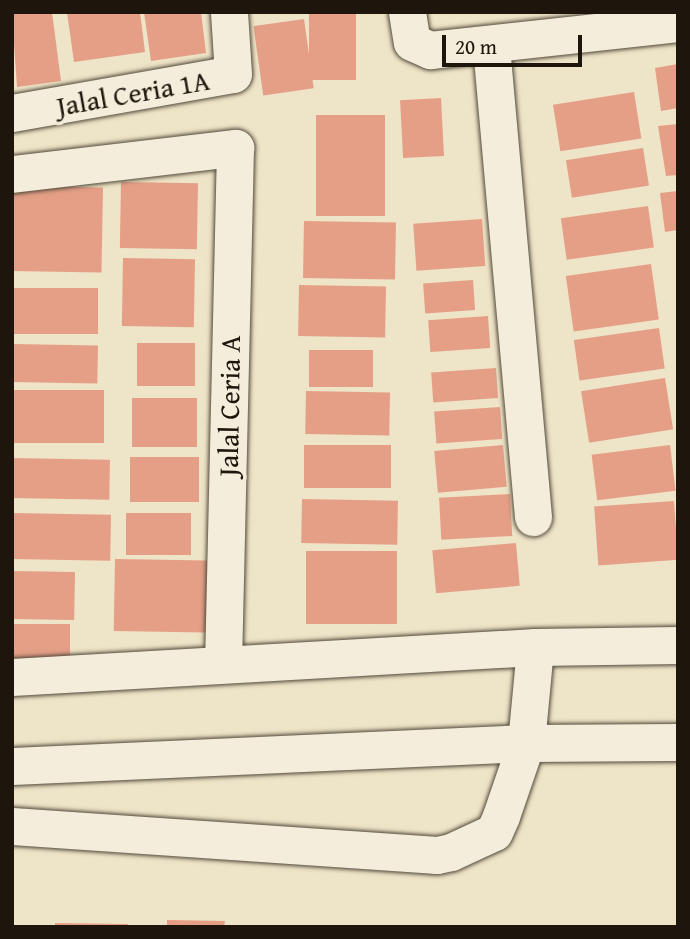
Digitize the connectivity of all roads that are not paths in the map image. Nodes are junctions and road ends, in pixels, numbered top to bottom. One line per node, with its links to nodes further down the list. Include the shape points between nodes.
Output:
1 (229, 12): 5 (street, Jalal Ceria 1A, via 233,74)
2 (407, 12): 4 (street, via 412,42 421,47)
3 (678, 23): 4 (street)
4 (491, 46): 7 (street)
5 (12, 113)
6 (12, 174): 10 (street, Jalal Ceria A, via 235,148)
7 (533, 517)
8 (678, 645): 9 (street)
9 (535, 647): 10 (street); 13 (street)
10 (223, 663): 11 (street)
11 (12, 677)
12 (678, 742): 13 (street)
13 (526, 743): 14 (street); 15 (street, via 494,832 438,855)
14 (12, 766)
15 (12, 826)

